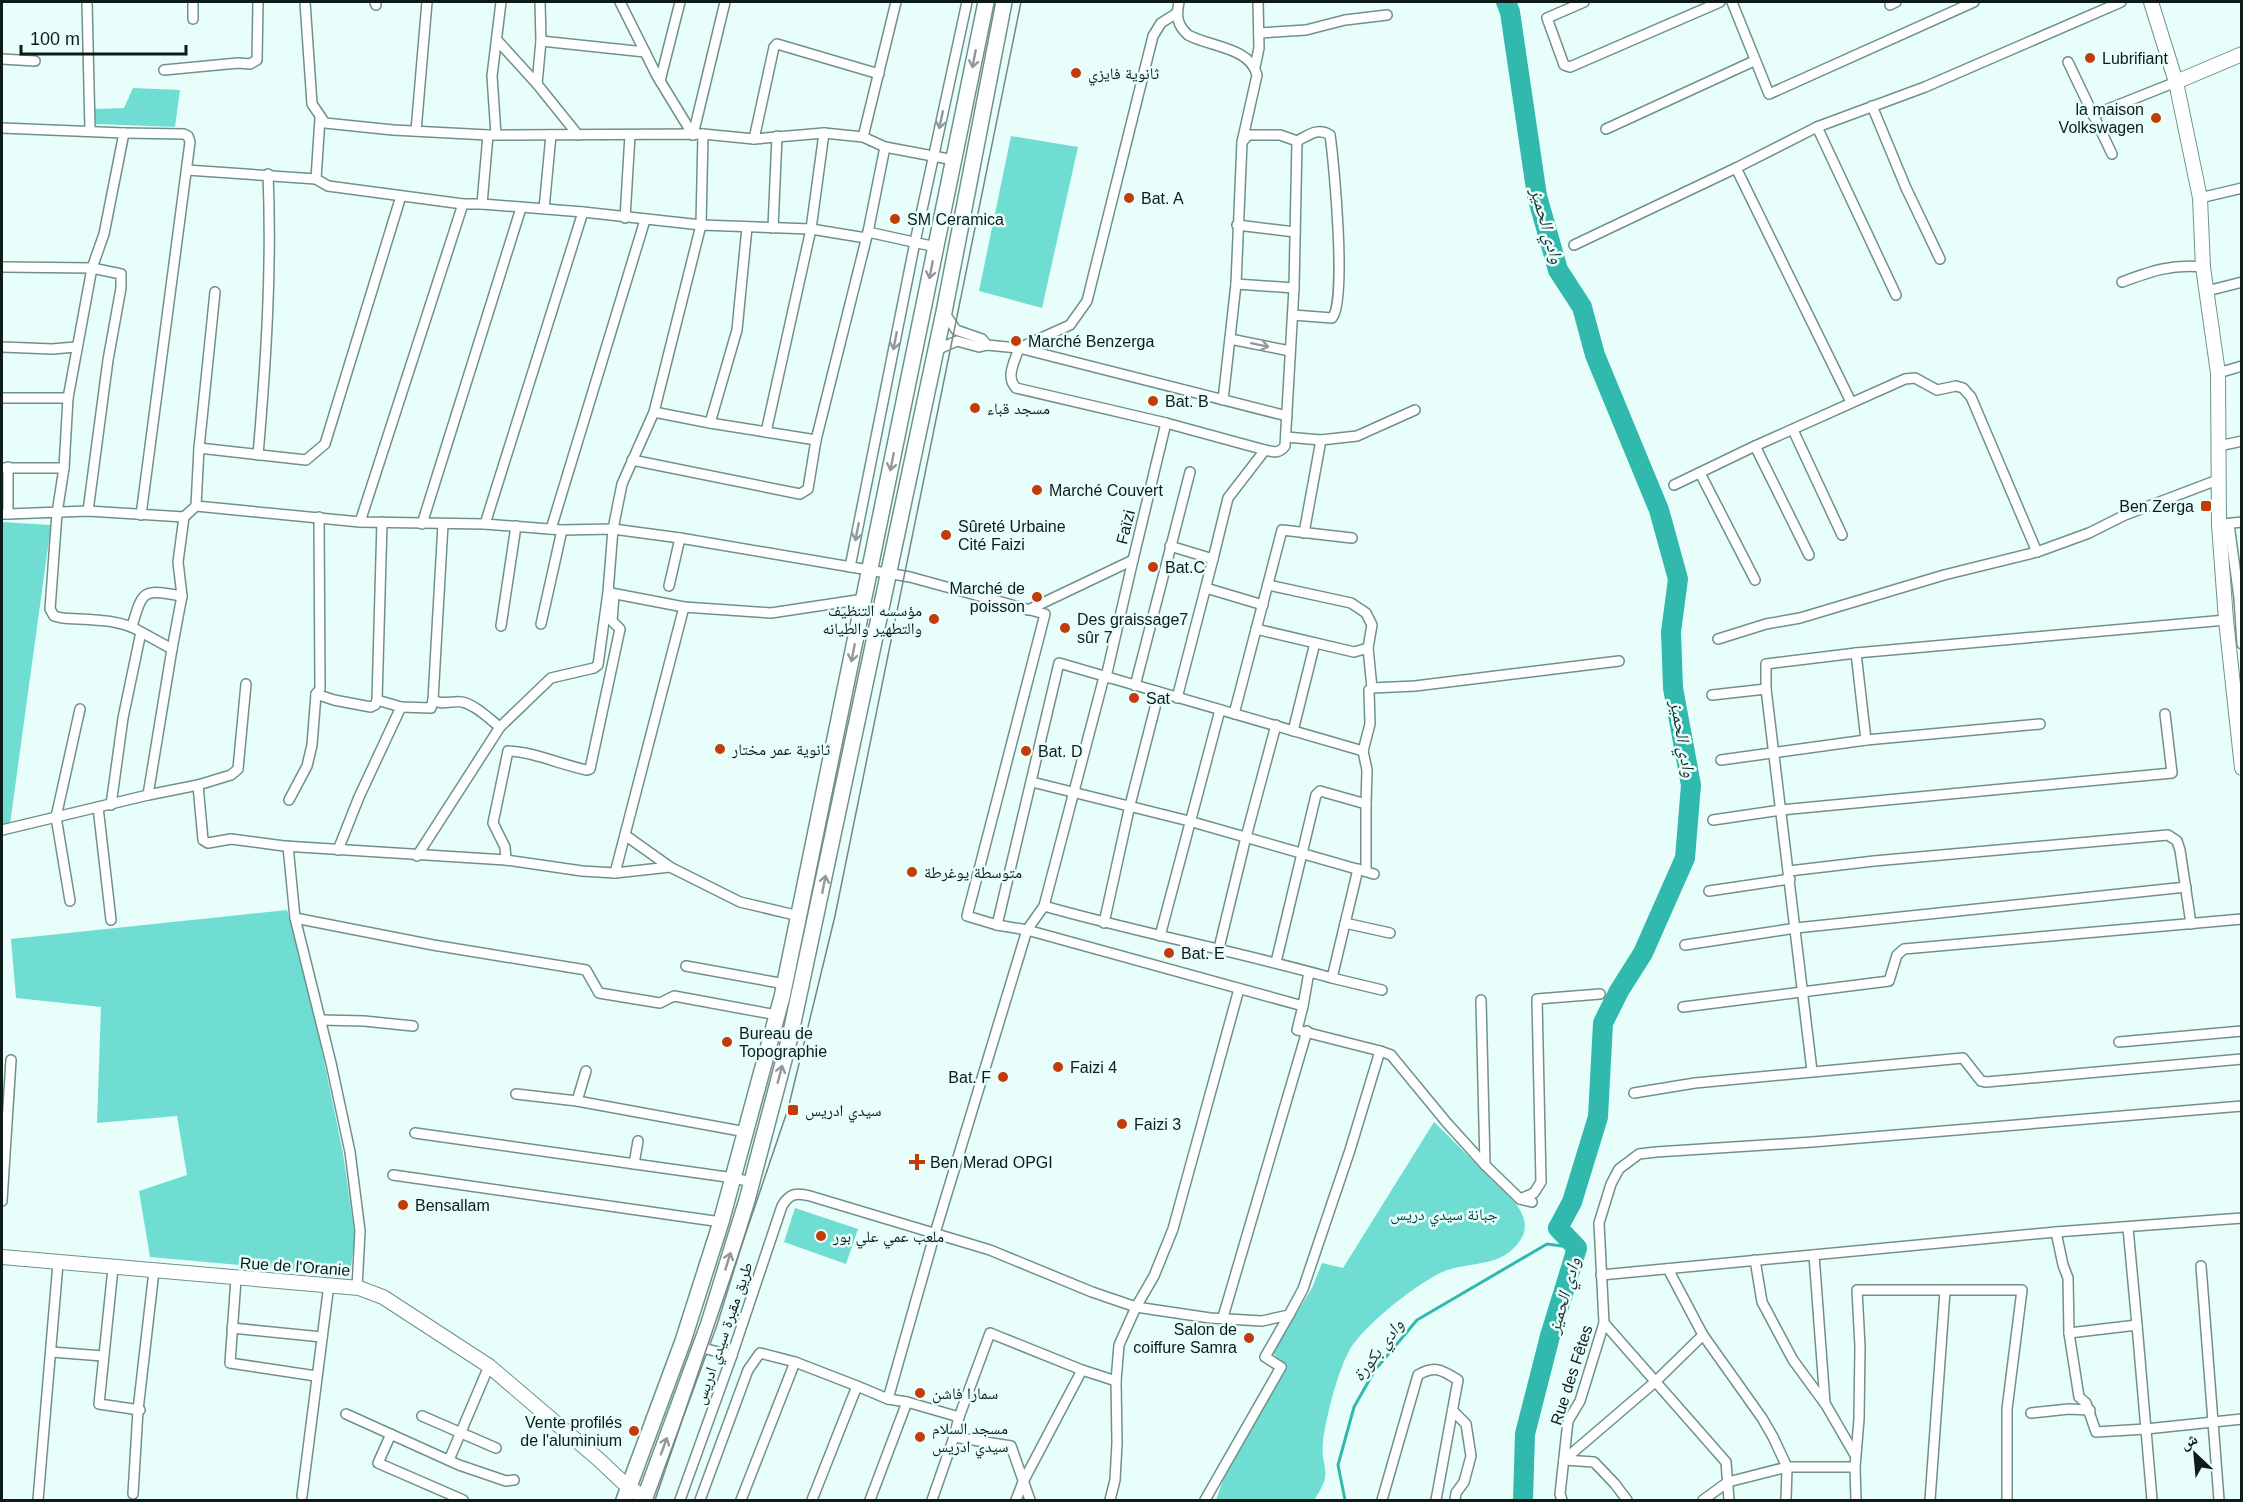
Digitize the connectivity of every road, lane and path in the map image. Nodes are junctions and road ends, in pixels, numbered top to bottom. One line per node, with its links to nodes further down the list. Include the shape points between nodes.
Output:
1 (87, 2): 47 (street)
2 (193, 2): 25 (street)
3 (258, 2): 36 (street, via 257,60 250,64)
4 (305, 2): 43 (street, via 312,104)
5 (427, 2): 48 (street)
6 (501, 2): 27 (street)
7 (540, 2): 28 (street)
8 (620, 2): 29 (street)
9 (681, 2): 38 (street)
10 (725, 2): 56 (street)
11 (897, 2): 37 (street)
12 (967, 2): 64 (street, one-way to 64)
13 (986, 2): 65 (main road, one-way to 65)
14 (1004, 2): 101 (main road)
15 (1179, 2): 23 (street)
16 (1258, 2): 26 (street)
17 (1584, 2): 18 (street, via 1547,18 1564,65 1570,67)
18 (1720, 2)
19 (1732, 2): 32 (street)
20 (1974, 2): 32 (street, via 1769,94)
21 (2121, 2): 41 (street)
22 (2151, 2): 39 (main road)
23 (1177, 13): 35 (street, via 1179,24 1188,35 1243,55); 104 (street, via 1161,23 1153,36 1087,301 1070,325)
24 (1387, 15): 26 (street, via 1306,30)
25 (193, 19)
26 (1259, 33): 35 (street)
27 (497, 40): 40 (street); 52 (street, via 492,76)
28 (541, 41): 29 (street); 40 (street)
29 (645, 52): 38 (street)
30 (2241, 54): 39 (main road)
31 (2, 59): 33 (street)
32 (1754, 60): 46 (street)
33 (35, 61)
34 (2068, 62): 42 (street)
35 (1255, 67): 61 (street, via 1257,75)
36 (164, 70)
37 (879, 74): 58 (street); 59 (street, via 777,44)
38 (660, 81): 56 (street)
39 (2176, 82): 42 (street); 72 (main road)
40 (537, 84): 54 (street)
41 (1872, 106): 44 (street); 90 (street)
42 (2093, 115): 63 (street)
43 (320, 118): 48 (street, via 325,123); 69 (street)
44 (1817, 127): 66 (street); 100 (street)
45 (2, 128): 47 (street)
46 (1606, 129)
47 (90, 130): 49 (street)
48 (416, 131): 52 (street)
49 (124, 133): 67 (street, via 188,136); 93 (street, via 104,234)
50 (824, 133): 57 (street); 58 (street); 84 (street)
51 (703, 134): 56 (street); 59 (street); 80 (street)
52 (492, 135): 53 (street); 74 (street)
53 (550, 135): 54 (street); 76 (street)
54 (578, 135): 55 (street)
55 (630, 135): 56 (street); 78 (street)
56 (693, 135)
57 (777, 136): 59 (street); 83 (street)
58 (863, 137): 62 (street)
59 (754, 139)
60 (1298, 141): 61 (street, via 1280,135 1248,135); 85 (street); 102 (street, via 1316,131 1330,135 1338,279 1337,310 1332,318)
61 (1242, 142): 81 (street)
62 (885, 147): 64 (street); 86 (street)
63 (2112, 154)
64 (933, 155): 65 (street); 87 (street)
65 (954, 160): 89 (main road)
66 (1736, 168): 88 (street); 117 (street)
67 (187, 170): 68 (street); 145 (street)
68 (267, 174): 69 (street); 133 (street, via 265,378)
69 (316, 179): 71 (street, via 328,186)
70 (2241, 188): 72 (street)
71 (401, 196): 73 (street); 133 (street, via 325,444 306,460)
72 (2200, 198): 92 (main road)
73 (463, 204): 74 (street); 148 (street)
74 (482, 204): 75 (street)
75 (520, 208): 76 (street); 151 (street)
76 (544, 209): 77 (street)
77 (583, 212): 78 (street); 153 (street)
78 (625, 218): 79 (street)
79 (645, 220): 80 (street); 156 (street)
80 (701, 225): 82 (street); 119 (street)
81 (1237, 225): 85 (street); 96 (street)
82 (747, 227): 83 (street); 121 (street, via 737,330)
83 (773, 228): 84 (street)
84 (811, 230): 86 (street); 124 (street)
85 (1295, 232): 97 (street)
86 (867, 235): 87 (street); 126 (street)
87 (915, 242): 89 (street); 168 (street, one-way to 168)
88 (1574, 245)
89 (936, 247): 169 (main road, one-way to 169)
90 (1940, 259)
91 (2, 267): 93 (street)
92 (2203, 267): 94 (street, via 2160,268); 98 (main road)
93 (92, 268): 107 (street); 142 (street, via 121,274 121,288)
94 (2122, 282)
95 (2241, 282): 98 (street)
96 (1236, 284): 97 (street); 105 (street)
97 (1294, 288): 102 (street)
98 (2207, 291): 113 (main road)
99 (215, 292): 131 (street)
100 (1896, 294)
101 (944, 312): 103 (street); 109 (main road)
102 (1293, 315): 110 (street)
103 (961, 337): 108 (street, via 979,346); 109 (street)
104 (1038, 338): 108 (street); 111 (street)
105 (1230, 339): 110 (street, one-way to 110); 116 (street)
106 (2, 347): 107 (street)
107 (76, 347): 115 (street)
108 (1019, 348): 111 (street); 122 (street, via 1010,380 1016,388)
109 (936, 350): 170 (main road)
110 (1290, 351): 120 (street)
111 (1034, 352): 116 (street)
112 (2241, 366): 113 (street)
113 (2218, 373): 130 (main road)
114 (2, 398): 115 (street)
115 (68, 398): 136 (street)
116 (1223, 400): 120 (street)
117 (1851, 402): 123 (street); 164 (street, via 1905,379 1915,378 1937,390 1964,388)
118 (1415, 410): 127 (street, via 1357,436)
119 (654, 412): 121 (street); 134 (street)
120 (1287, 416): 125 (street)
121 (710, 423): 124 (street)
122 (1166, 423): 132 (street); 167 (street, Faïzi)
123 (1793, 430): 129 (street); 160 (street)
124 (766, 432): 126 (street)
125 (1286, 437): 127 (street); 132 (street, via 1280,452)
126 (816, 440): 134 (street, via 808,489 800,494)
127 (1321, 440): 159 (street)
128 (2241, 441): 130 (street)
129 (1755, 446): 138 (street); 165 (street)
130 (2219, 446): 139 (main road)
131 (199, 448): 133 (street); 141 (street)
132 (1265, 450): 166 (street, via 1228,498)
133 (258, 455)
134 (632, 460): 157 (street, via 622,484)
135 (5, 467): 136 (street); 144 (street)
136 (64, 468): 143 (street)
137 (1190, 472): 163 (street)
138 (1700, 473): 140 (street); 171 (street)
139 (2220, 479): 154 (main road); 164 (street)
140 (1674, 485)
141 (196, 506): 146 (street); 147 (street)
142 (88, 511): 143 (street); 145 (street)
143 (57, 513): 144 (street); 184 (street, via 52,614)
144 (5, 514)
145 (141, 515): 146 (street)
146 (184, 517): 176 (street, via 178,562)
147 (319, 517): 148 (street); 202 (street, via 320,689)
148 (360, 522): 149 (street)
149 (382, 522): 151 (street); 205 (street)
150 (2241, 522): 154 (street)
151 (422, 524): 152 (street)
152 (443, 524): 153 (street); 206 (street)
153 (485, 524): 155 (street)
154 (2224, 524): 177 (street); 182 (main road)
155 (516, 526): 156 (street); 185 (street)
156 (551, 529): 158 (street)
157 (613, 529): 158 (street); 161 (street); 175 (street)
158 (562, 530): 183 (street)
159 (1304, 533): 162 (street); 172 (street, via 1282,530)
160 (1842, 535)
161 (680, 538): 168 (street); 173 (street)
162 (1352, 538)
163 (1170, 546): 166 (street); 198 (street)
164 (2037, 552): 188 (street)
165 (1809, 555)
166 (1214, 559): 174 (street)
167 (1133, 560): 181 (street, Faïzi); 195 (street)
168 (850, 567): 169 (street)
169 (870, 572): 170 (street); 178 (main road)
170 (888, 575): 181 (street, via 910,577); 299 (main road, one-way to 170, via 811,947)
171 (1755, 580)
172 (1268, 585): 179 (street); 191 (street, via 1351,603 1366,613 1372,625)
173 (669, 586)
174 (1206, 588): 179 (street); 204 (street)
175 (611, 593): 180 (street); 214 (street, via 598,665 551,678); 242 (street, via 612,621 620,629 590,769 508,751 493,823 505,847)
176 (182, 596): 184 (street, via 144,596); 192 (street)
177 (2240, 598): 190 (street)
178 (864, 599): 180 (street, via 771,613); 251 (main road, one-way to 251)
179 (1263, 605): 186 (street)
180 (684, 607): 236 (street)
181 (1028, 610): 258 (street, via 1045,614 967,916)
182 (2226, 620): 193 (street); 196 (main road)
183 (541, 624)
184 (132, 626): 187 (street)
185 (501, 626)
186 (1256, 629): 189 (street); 210 (street)
187 (141, 632): 192 (street); 228 (street, via 123,718)
188 (1718, 639)
189 (1315, 642): 191 (street, via 1354,652); 215 (street)
190 (2241, 644)
191 (1368, 648): 199 (street)
192 (172, 649): 225 (street)
193 (1856, 653): 200 (street, via 1766,664); 216 (street)
194 (1619, 662): 199 (street)
195 (1106, 677): 198 (street); 201 (street); 222 (street, via 1059,663); 224 (street)
196 (2237, 678): 217 (main road)
197 (246, 684): 223 (street, via 238,769)
198 (1135, 686): 201 (street)
199 (1371, 688): 218 (street, via 1370,724)
200 (1766, 689): 203 (street); 219 (street)
201 (1159, 692): 204 (street); 229 (street)
202 (316, 694): 205 (street, via 371,707); 226 (street, via 307,766)
203 (1713, 695)
204 (1177, 698): 209 (street)
205 (376, 700): 207 (street)
206 (433, 700): 207 (street, via 431,708); 214 (street, via 470,705)
207 (401, 707): 239 (street)
208 (80, 709): 232 (street)
209 (1220, 710): 210 (street); 234 (street)
210 (1234, 714): 213 (street)
211 (2165, 714): 231 (street, via 2172,773)
212 (2040, 724): 216 (street)
213 (1276, 725): 215 (street); 237 (street)
214 (500, 727): 241 (street)
215 (1293, 731): 218 (street)
216 (1866, 740): 219 (street)
217 (2240, 748): 221 (main road)
218 (1363, 751): 227 (street)
219 (1774, 751): 220 (street); 231 (street)
220 (1721, 760)
221 (2241, 768)
222 (1032, 782): 224 (street); 258 (street)
223 (198, 786): 225 (street); 238 (street, via 203,840)
224 (1072, 791): 229 (street); 250 (street)
225 (148, 795): 228 (street)
226 (289, 800)
227 (1366, 804): 240 (street, via 1320,791 1314,799); 244 (street)
228 (111, 805): 230 (street)
229 (1130, 805): 234 (street); 255 (street)
230 (98, 807): 232 (street); 254 (street)
231 (1781, 810): 233 (street); 246 (street)
232 (56, 817): 235 (street); 249 (street)
233 (1713, 820)
234 (1189, 821): 237 (street); 262 (street)
235 (2, 830)
236 (625, 835): 243 (street); 245 (street)
237 (1246, 837): 240 (street); 264 (street)
238 (288, 846): 239 (street); 252 (street)
239 (338, 850): 241 (street)
240 (1302, 852): 244 (street); 265 (street)
241 (417, 856): 242 (street)
242 (506, 860): 245 (street)
243 (670, 867): 245 (street); 251 (street, via 740,903)
244 (1366, 872): 256 (street)
245 (615, 873)
246 (1789, 875): 247 (street, via 1874,861 2168,835 2177,842); 248 (street); 259 (street)
247 (2186, 887): 257 (street); 259 (street)
248 (1709, 891)
249 (70, 901)
250 (1044, 906): 255 (street); 260 (street)
251 (799, 916): 269 (main road)
252 (295, 918): 277 (street, via 586,970 598,993 660,1003 674,996); 278 (street)
253 (2241, 919): 257 (street)
254 (111, 920)
255 (1104, 923): 262 (street)
256 (1345, 923): 261 (street); 268 (street)
257 (2191, 924): 272 (street, via 1904,949 1897,955 1889,981)
258 (997, 925): 260 (street)
259 (1796, 928): 263 (street); 272 (street)
260 (1027, 930): 270 (street); 307 (street)
261 (1390, 933)
262 (1160, 936): 264 (street)
263 (1685, 945)
264 (1219, 948): 265 (street)
265 (1276, 962): 267 (street)
266 (686, 966): 269 (street)
267 (1309, 972): 268 (street); 275 (street)
268 (1332, 978): 271 (street)
269 (785, 984): 277 (main road)
270 (1239, 989): 275 (street); 321 (street, via 1173,1229)
271 (1382, 990)
272 (1803, 992): 276 (street); 287 (street)
273 (1600, 994): 300 (street, via 1537,999 1541,1182 1534,1193)
274 (1481, 999): 296 (street)
275 (1303, 1006): 280 (street, via 1297,1030)
276 (1683, 1006)
277 (777, 1016): 292 (main road)
278 (321, 1020): 279 (street); 319 (street, via 350,1152 360,1231)
279 (413, 1026)
280 (1307, 1031): 283 (street); 323 (street)
281 (2241, 1031): 282 (street)
282 (2119, 1042)
283 (1380, 1051): 296 (street, via 1391,1055); 322 (street, via 1304,1289)
284 (2241, 1059): 287 (street, via 1986,1082 1963,1058)
285 (11, 1060): 301 (street)
286 (586, 1071): 290 (street)
287 (1812, 1071): 288 (street)
288 (1634, 1093)
289 (516, 1094): 290 (street)
290 (577, 1101): 292 (street)
291 (2241, 1106): 316 (street, Rue des Fêtes, via 1647,1152 1619,1169 1611,1184 1599,1223)
292 (746, 1132): 298 (main road)
293 (415, 1133): 295 (street)
294 (638, 1141): 295 (street)
295 (634, 1164): 298 (street)
296 (1485, 1165): 300 (street)
297 (393, 1174): 304 (street)
298 (734, 1178): 299 (street); 304 (main road)
299 (752, 1182): 330 (main road, one-way to 299)
300 (1520, 1199): 302 (street)
301 (2, 1201)
302 (1532, 1202)
303 (2241, 1218): 305 (street)
304 (721, 1222): 368 (main road, via 683,1341)
305 (2128, 1228): 306 (street); 325 (street)
306 (2056, 1232): 308 (street); 327 (street, via 2068,1278)
307 (935, 1233): 321 (street, via 990,1250); 333 (street, طريق مقبرة سيدي ادريس, via 810,1196 795,1194 787,1198); 342 (street)
308 (1814, 1255): 310 (street); 344 (street)
309 (2, 1257): 311 (main road, Rue de l'Oranie)
310 (1755, 1260): 314 (street); 344 (street, via 1762,1302 1793,1360)
311 (58, 1263): 313 (main road, Rue de l'Oranie); 331 (street)
312 (2201, 1266): 353 (street)
313 (113, 1268): 315 (main road, Rue de l'Oranie); 332 (street)
314 (1668, 1269): 316 (street); 328 (street)
315 (154, 1271): 317 (main road, Rue de l'Oranie); 345 (street)
316 (1601, 1275): 324 (street, Rue des Fêtes)
317 (236, 1279): 318 (main road, Rue de l'Oranie); 326 (street)
318 (329, 1284): 319 (main road, Rue de l'Oranie); 329 (street)
319 (357, 1288): 335 (main road, Rue de l'Oranie, via 383,1297)
320 (1946, 1291): 359 (street, via 1857,1290 1860,1347); 392 (street); 393 (street, via 2022,1290 2007,1409)
321 (1136, 1307): 323 (street); 339 (street, via 1119,1345)
322 (1289, 1315): 323 (street, via 1262,1321); 382 (street, via 1265,1357 1281,1367)
323 (1223, 1317)
324 (1604, 1323): 340 (street); 361 (street, Rue des Fêtes, via 1580,1401 1568,1421)
325 (2137, 1325): 327 (street); 354 (street)
326 (232, 1328): 329 (street); 338 (street, via 230,1363)
327 (2069, 1333): 346 (street, via 2079,1397)
328 (1703, 1335): 340 (street); 362 (street, via 1762,1418)
329 (322, 1337): 338 (street)
330 (700, 1347): 333 (street); 370 (main road, one-way to 330)
331 (51, 1352): 332 (street); 371 (street)
332 (104, 1356): 345 (street, via 99,1404)
333 (731, 1359): 336 (street); 373 (street, طريق مقبرة سيدي ادريس)
334 (795, 1362): 336 (street, via 760,1353); 341 (street); 375 (street)
335 (489, 1366): 355 (street); 368 (main road, Rue de l'Oranie, via 597,1458)
336 (748, 1370): 374 (street)
337 (1082, 1370): 339 (street); 351 (street, via 990,1332); 365 (street)
338 (316, 1376): 369 (street)
339 (1116, 1381): 381 (street, via 1117,1452)
340 (1655, 1382): 361 (street); 366 (street, via 1726,1462)
341 (856, 1386): 342 (street); 376 (street)
342 (888, 1399): 343 (street)
343 (906, 1401): 351 (street); 377 (street)
344 (1826, 1405): 359 (street)
345 (139, 1410): 367 (street)
346 (2090, 1410): 348 (street); 354 (street, via 2096,1432)
347 (1453, 1411): 383 (street, via 1458,1380 1442,1370 1428,1369 1418,1375); 384 (street); 385 (street, via 1466,1424 1471,1456)
348 (2031, 1413)
349 (346, 1414): 356 (street)
350 (422, 1416): 355 (street)
351 (958, 1417): 357 (street)
352 (2241, 1419): 353 (street)
353 (2213, 1421): 354 (street); 395 (street)
354 (2146, 1429): 394 (street)
355 (461, 1433): 358 (street); 360 (street)
356 (391, 1434): 360 (street); 372 (street, via 378,1463)
357 (954, 1437): 365 (street, via 1011,1446); 378 (street)
358 (496, 1448)
359 (1855, 1455): 363 (street)
360 (449, 1460): 364 (street)
361 (1564, 1460): 386 (street, Rue des Fêtes); 387 (street, via 1594,1462)
362 (1786, 1467): 363 (street); 366 (street); 390 (street)
363 (1855, 1467): 391 (street)
364 (514, 1480)
365 (1023, 1482): 379 (street); 380 (street)
366 (1728, 1482): 388 (street); 389 (street)
367 (133, 1494)
368 (626, 1494): 370 (main road, Rue de l'Oranie)
369 (302, 1496)
370 (644, 1499)
371 (38, 1500)
372 (463, 1500)
373 (680, 1500)
374 (699, 1500)
375 (741, 1500)
376 (812, 1500)
377 (870, 1500)
378 (932, 1500)
379 (1016, 1500)
380 (1030, 1500)
381 (1110, 1500)
382 (1205, 1500)
383 (1382, 1500)
384 (1436, 1500)
385 (1455, 1500)
386 (1562, 1500)
387 (1627, 1500)
388 (1703, 1500)
389 (1729, 1500)
390 (1786, 1500)
391 (1856, 1500)
392 (1930, 1500)
393 (2007, 1500)
394 (2152, 1500)
395 (2219, 1500)

